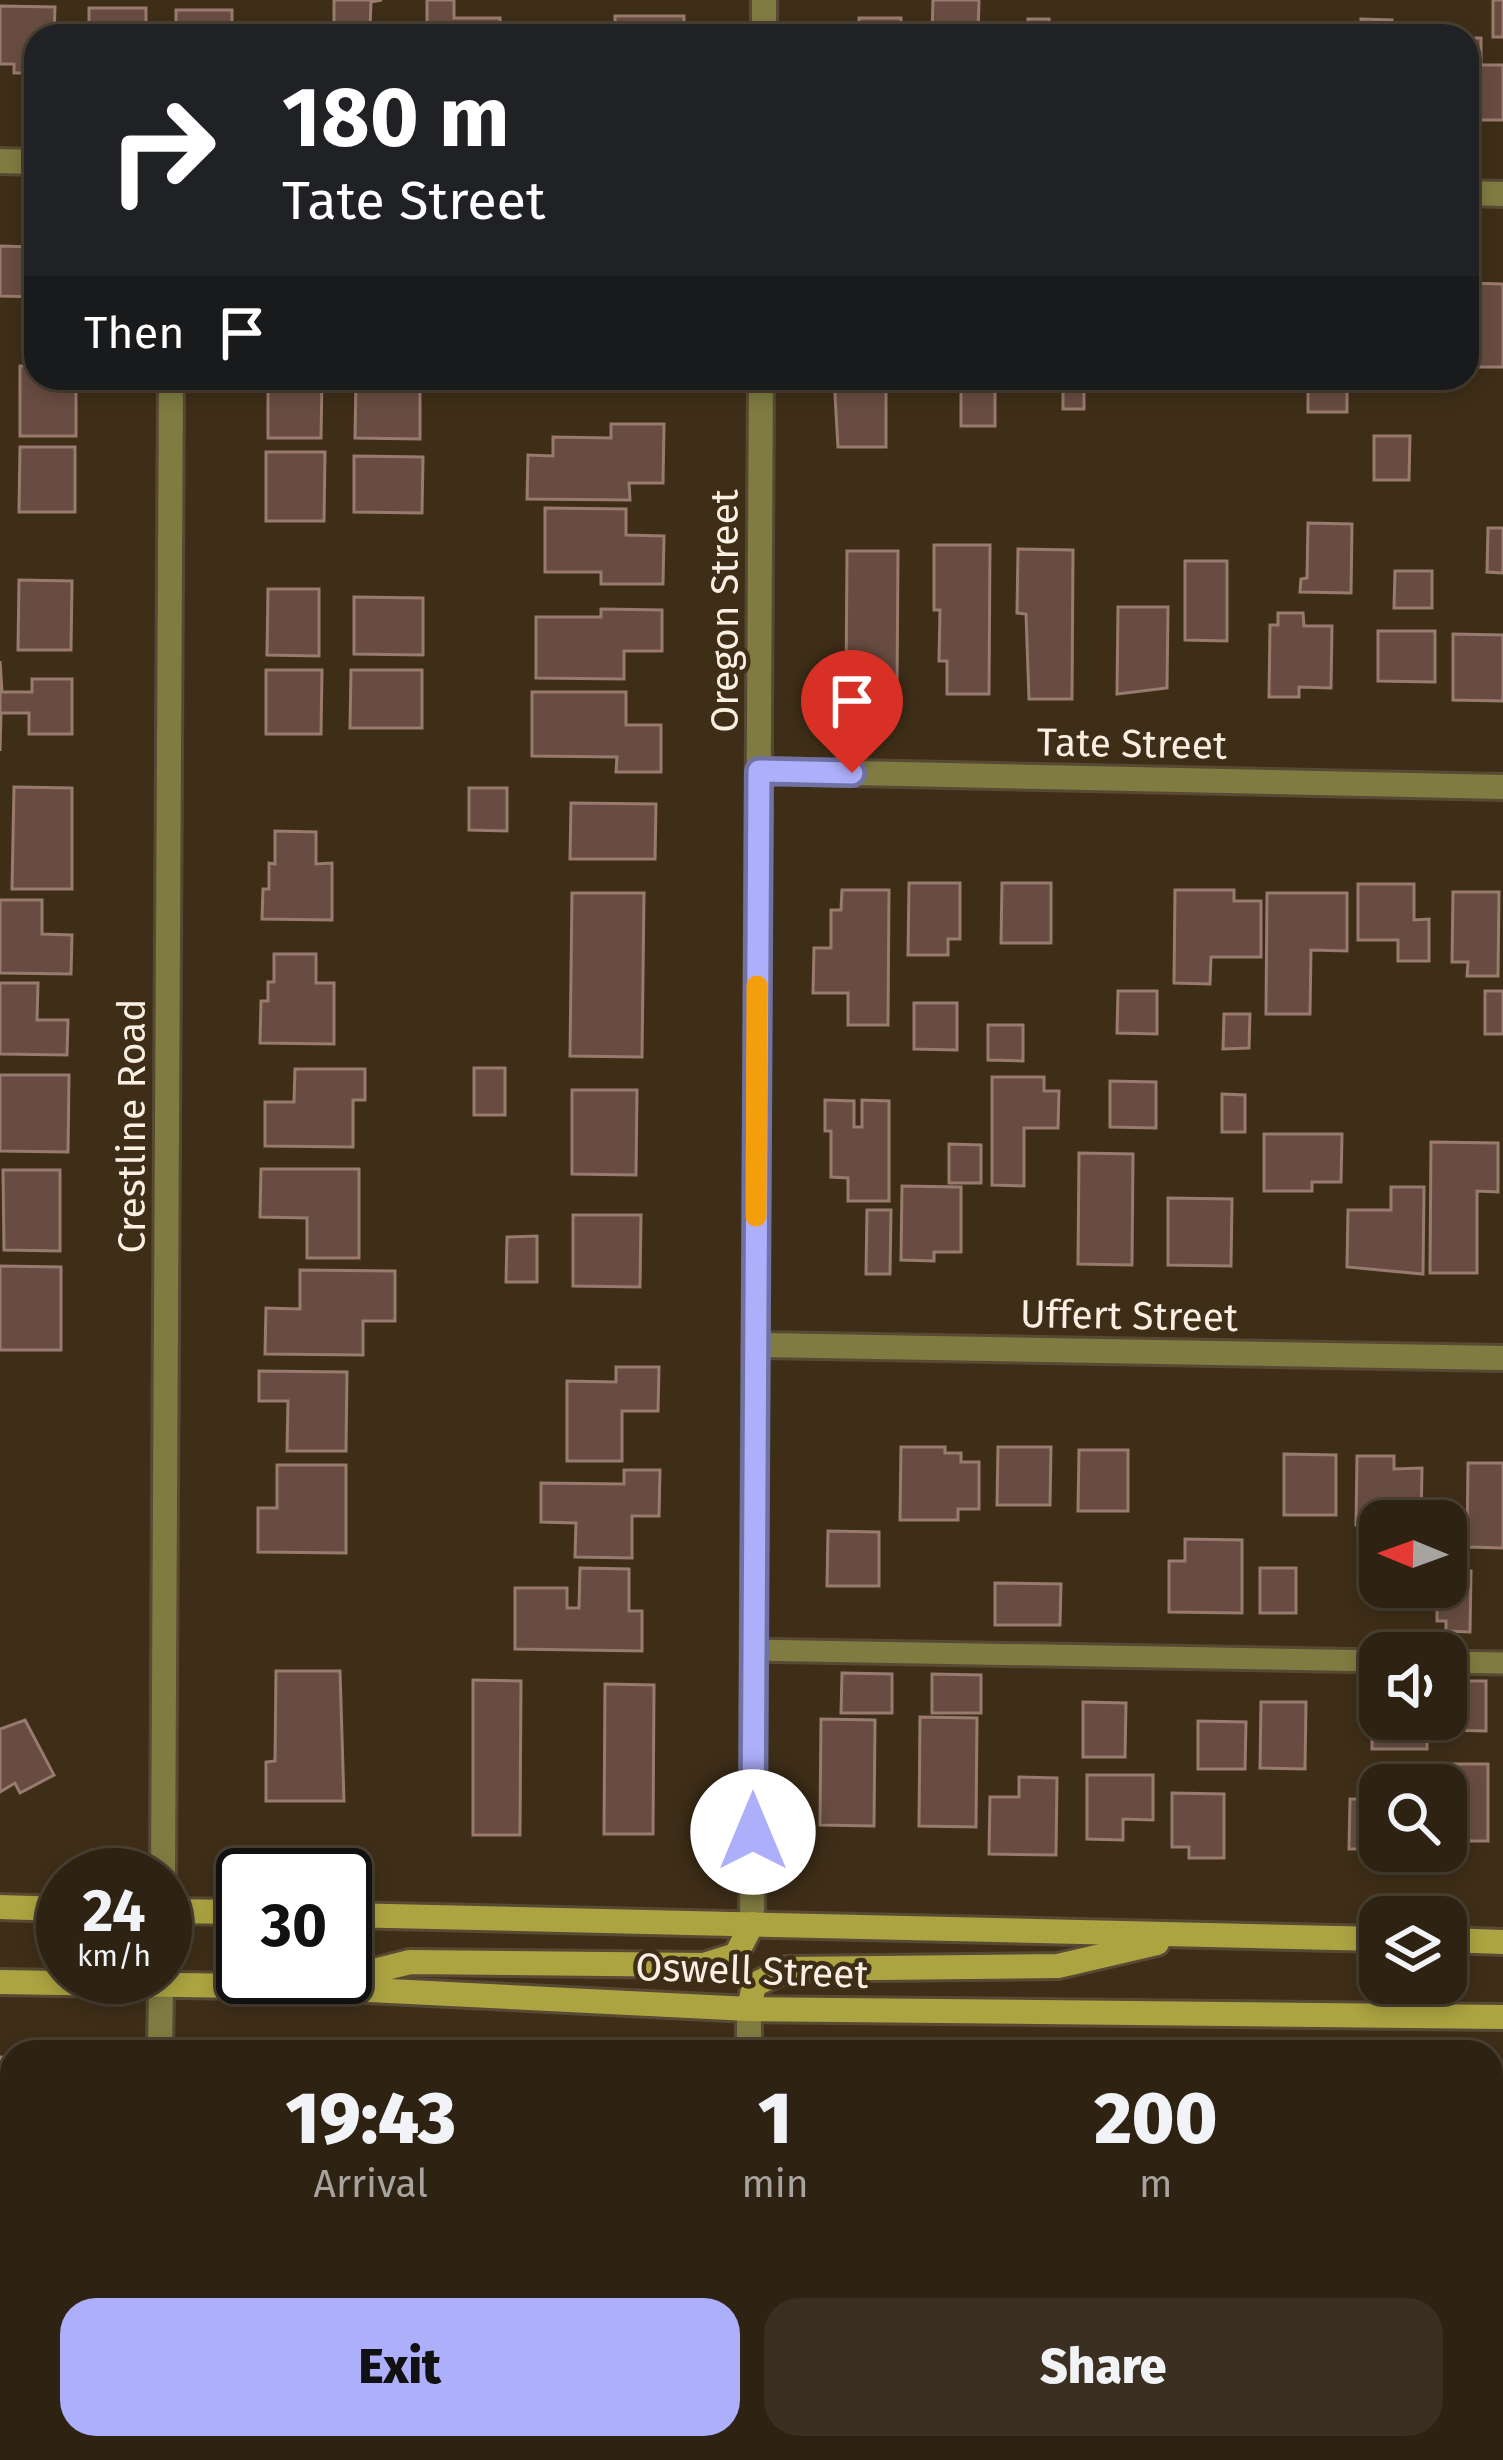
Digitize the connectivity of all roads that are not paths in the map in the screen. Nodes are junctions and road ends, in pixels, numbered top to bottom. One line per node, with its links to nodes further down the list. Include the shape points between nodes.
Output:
1 (171, 390): 11 (street, Crestline Road)
2 (761, 390): 3 (street, Oregon Street)
3 (759, 771): 4 (street, Tate Street); 5 (street, Oregon Street)
4 (1503, 787)
5 (754, 1345): 6 (street, Uffert Street); 7 (street, Oregon Street)
6 (1503, 1358)
7 (753, 1650): 8 (lane); 15 (street, Oregon Street)
8 (1359, 1661)
9 (1467, 1663): 10 (lane)
10 (1503, 1664)
11 (163, 1848)
12 (0, 1907): 13 (main road)
13 (36, 1908)
14 (372, 1916): 15 (main road, Oswell Street)
15 (752, 1924): 16 (main road, Oswell Street); 20 (main road, via 736,1955 704,1965 410,1962)
16 (1195, 1934): 17 (main road, Oswell Street); 25 (main road, via 1058,1966 786,1969 754,1985)
17 (1359, 1938)
18 (1467, 1941): 19 (main road)
19 (1503, 1942)
20 (372, 1972)
21 (0, 1982): 22 (main road, Oswell Street)
22 (36, 1983)
23 (372, 1991): 25 (main road, Oswell Street)
24 (161, 2004): 27 (street)
25 (749, 2008): 26 (main road, Oswell Street); 28 (street)
26 (1503, 2017)
27 (160, 2040)
28 (748, 2040)

